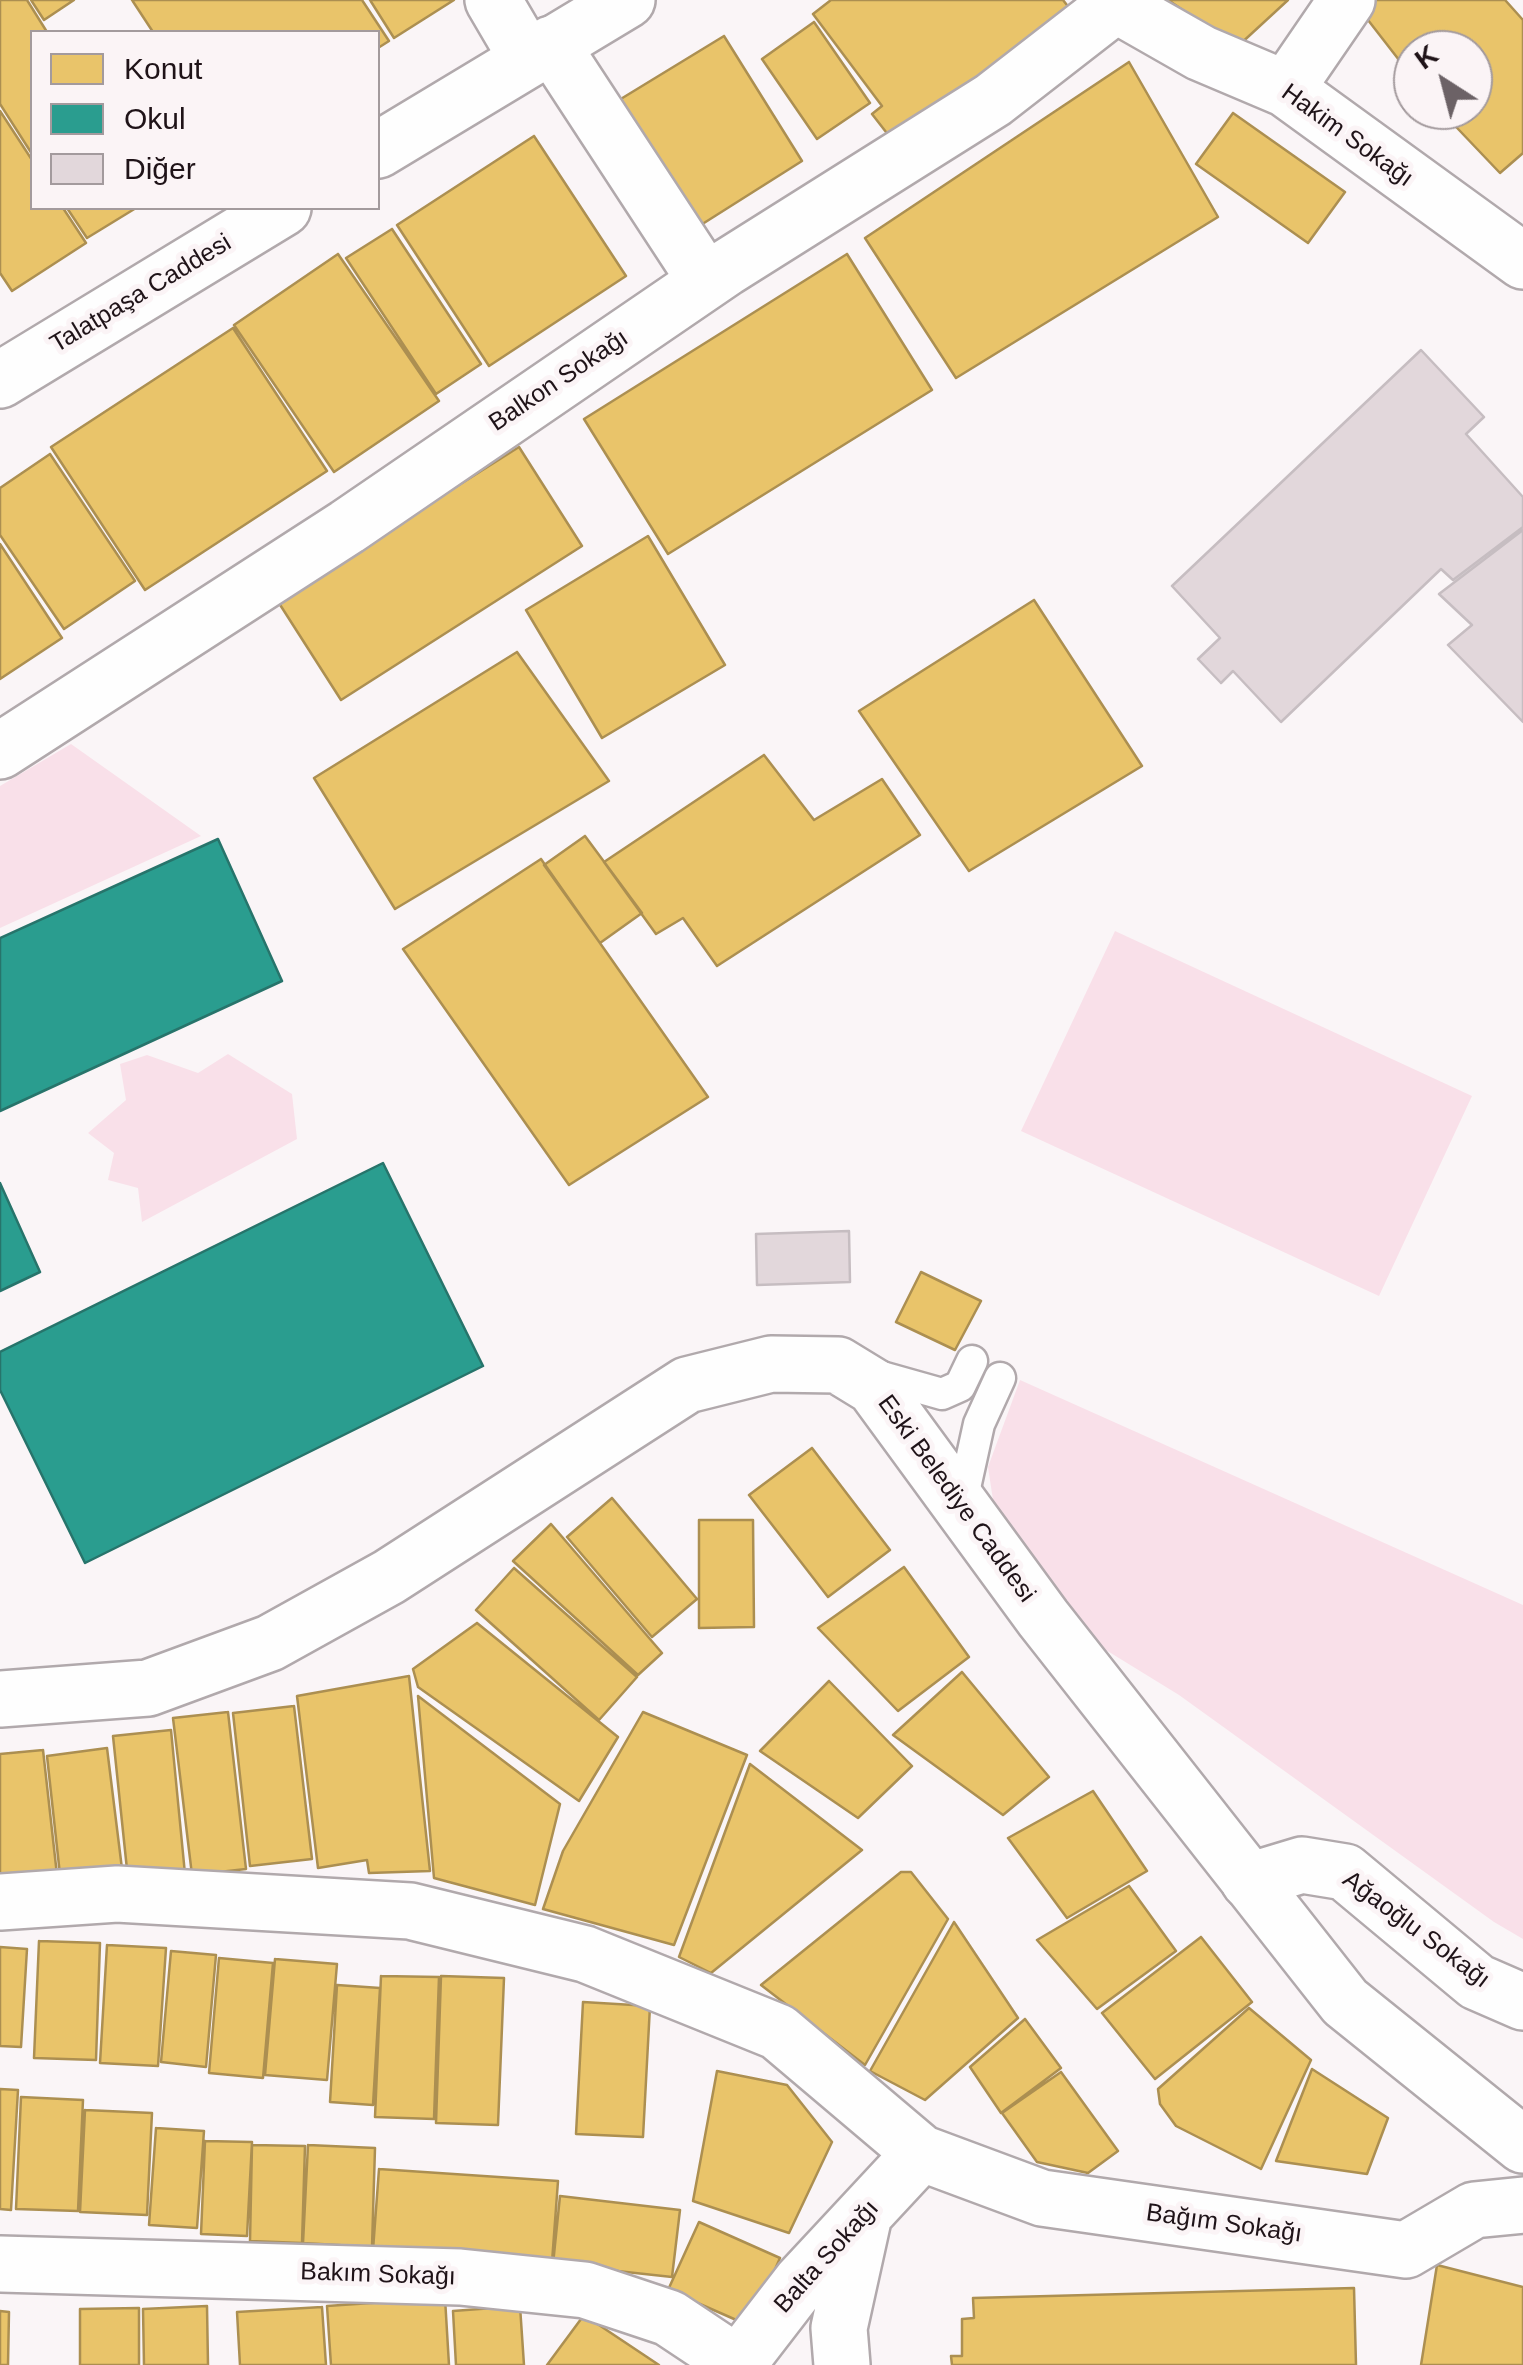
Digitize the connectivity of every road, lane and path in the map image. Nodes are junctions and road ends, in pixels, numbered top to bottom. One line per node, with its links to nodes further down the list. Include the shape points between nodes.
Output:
1 (493, 0): 5 (street)
2 (627, 0): 5 (street)
3 (1347, 0): 6 (street)
4 (1111, 3): 6 (street, Hakim Sokağı, via 1201,53); 10 (street, Balkon Sokağı, via 993,100)
5 (539, 51): 7 (street); 10 (street)
6 (1286, 89): 9 (street, Hakim Sokağı)
7 (380, 149)
8 (280, 210): 11 (street, Talatpaşa Caddesi)
9 (1513, 242)
10 (706, 281): 12 (street, Balkon Sokağı, via 347,527)
11 (0, 380)
12 (0, 751)
13 (972, 1361): 14 (lane, via 960,1386 942,1394)
14 (838, 1365): 16 (street, Eski Belediye Caddesi, via 874,1387); 17 (street, via 772,1364 687,1385 389,1577 270,1643 148,1688)
15 (1000, 1378): 16 (lane, via 979,1424)
16 (961, 1506): 18 (street, Eski Belediye Caddesi)
17 (0, 1699)
18 (1249, 1881): 20 (street, Ağaoğlu Sokağı, via 1302,1865 1346,1872 1477,1982); 21 (street, Eski Belediye Caddesi, via 1345,2002)
19 (0, 1902): 22 (street, Bağım Sokağı, via 117,1894 410,1911 585,1954 778,2032)
20 (1523, 2002)
21 (1523, 2145)
22 (921, 2153): 23 (street, Bağım Sokağı, via 1042,2198 1406,2250 1474,2210); 24 (street, Balta Sokağı)
23 (1523, 2206)
24 (864, 2215): 26 (street, Balta Sokağı); 27 (street, via 840,2328)
25 (0, 2264): 26 (street, Bakım Sokağı, via 460,2277 584,2290 669,2318)
26 (738, 2364)
27 (842, 2365)

